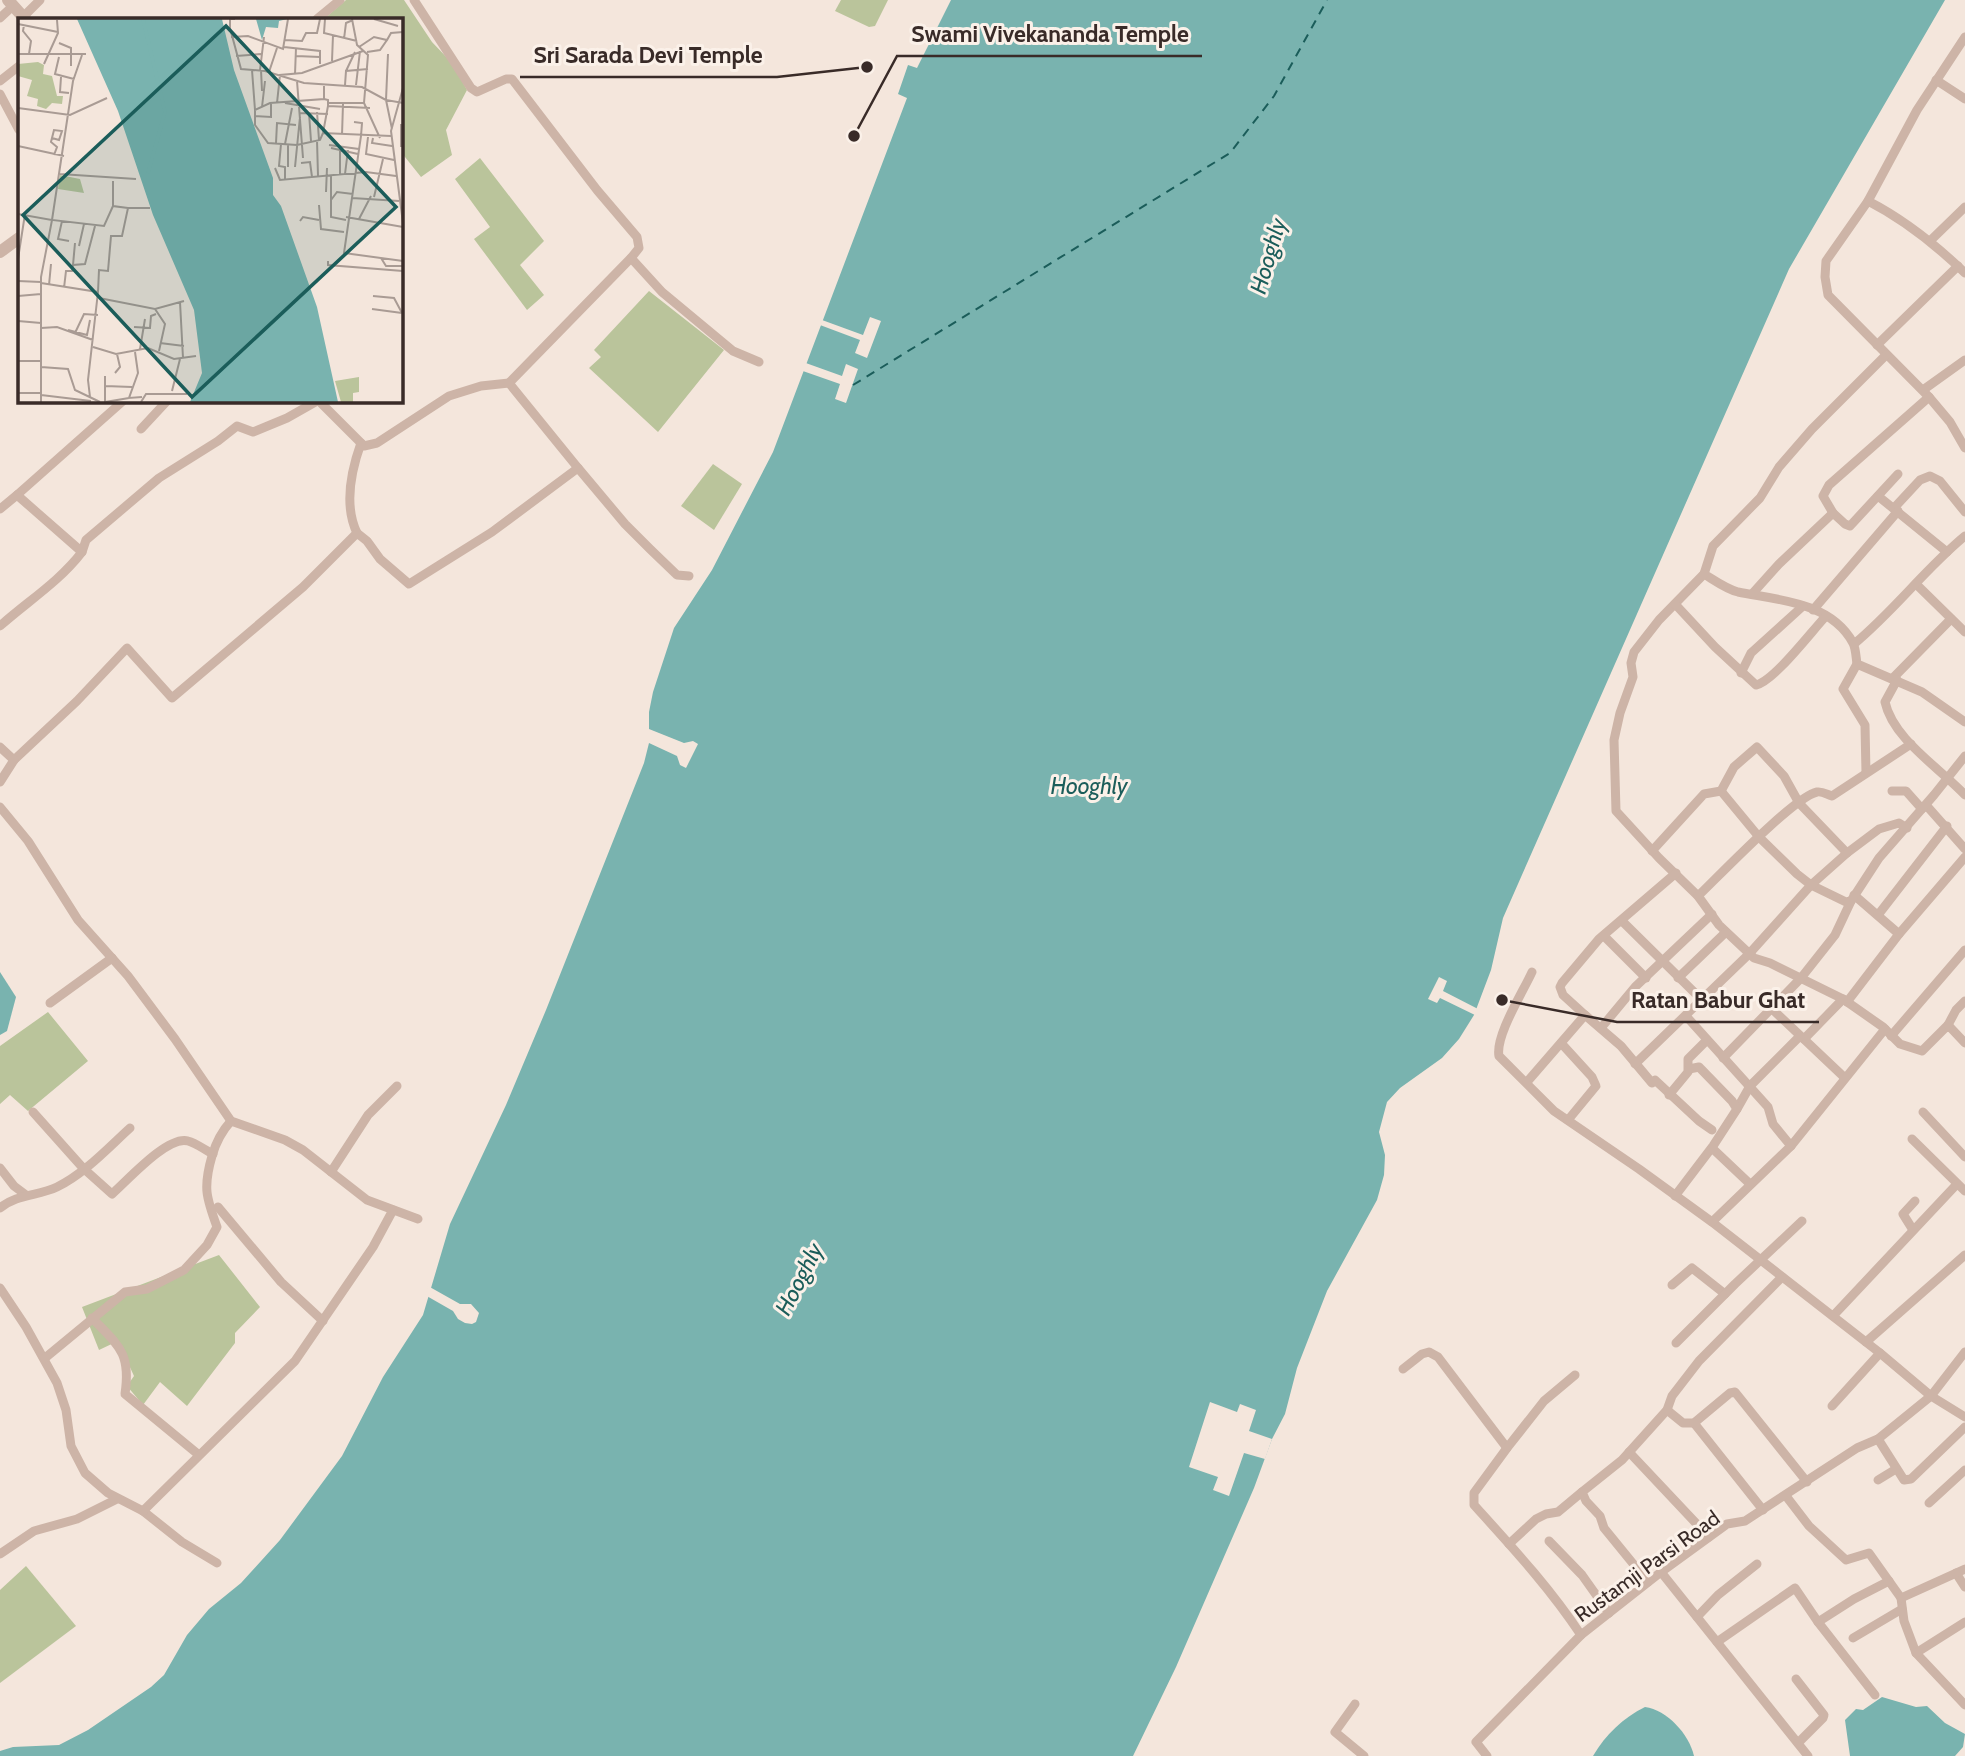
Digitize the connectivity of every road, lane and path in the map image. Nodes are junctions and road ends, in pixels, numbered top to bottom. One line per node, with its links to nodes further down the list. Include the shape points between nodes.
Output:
1 (40, 0): 6 (street)
2 (340, 0): 7 (street)
3 (414, 0): 20 (street, via 471,88 483,91 506,79 519,85 637,237 639,248)
4 (11, 3): 5 (street); 6 (street)
5 (0, 18)
6 (24, 18)
7 (318, 18)
8 (1965, 37): 10 (street)
9 (18, 67): 11 (street)
10 (1936, 80): 13 (street); 15 (street)
11 (0, 81)
12 (0, 94): 14 (street)
13 (1965, 99)
14 (18, 128)
15 (1868, 201): 18 (street, via 1900,217); 22 (street, via 1826,261 1825,277 1828,295)
16 (1965, 207): 18 (street)
17 (18, 239): 19 (street)
18 (1930, 241): 21 (street)
19 (0, 252)
20 (631, 258): 25 (street, via 662,292 733,351); 26 (street)
21 (1961, 269): 22 (street)
22 (1877, 345): 23 (street)
23 (1886, 355): 27 (street); 47 (street, via 1812,429 1760,498 1713,546)
24 (1965, 360): 27 (street)
25 (759, 362)
26 (509, 383): 33 (street, via 449,396 377,443); 35 (street)
27 (1926, 394): 34 (street); 42 (street, via 1829,485 1823,496)
28 (122, 402): 37 (street)
29 (166, 402): 32 (street)
30 (316, 402): 45 (street, via 253,432 237,426 159,478 86,540)
31 (319, 402): 33 (street)
32 (141, 429)
33 (361, 443): 43 (street, via 351,489 350,519)
34 (1965, 444)
35 (578, 468): 43 (street, via 492,532 409,584); 48 (street, via 650,550 677,575)
36 (1898, 474): 38 (street)
37 (18, 495): 39 (street); 45 (street)
38 (1878, 496): 40 (street); 42 (street, via 1850,526)
39 (0, 509)
40 (1896, 510): 41 (street, via 1920,480 1930,475); 46 (street); 53 (street)
41 (1965, 512)
42 (1833, 513): 50 (street)
43 (357, 533): 66 (street, via 303,587 172,698 127,648)
44 (1965, 536): 46 (street)
45 (82, 552): 56 (street, via 44,592)
46 (1947, 552): 49 (street)
47 (1704, 574): 50 (street, via 1735,591); 51 (street)
48 (689, 576)
49 (1916, 584): 55 (street); 58 (street)
50 (1752, 594): 52 (street)
51 (1675, 604): 60 (street); 80 (street, via 1634,652 1633,677 1614,740 1616,811)
52 (1802, 606): 53 (street); 60 (street, via 1751,653)
53 (1812, 610): 54 (street)
54 (1826, 616): 58 (street); 60 (street, via 1764,682 1753,684)
55 (1951, 620): 57 (street); 61 (street)
56 (0, 626)
57 (1965, 632)
58 (1854, 645): 59 (street)
59 (1857, 664): 61 (street); 67 (street, via 1843,689 1865,725)
60 (1741, 673)
61 (1894, 680): 62 (street, via 1922,692); 63 (street, via 1885,702 1890,717)
62 (1965, 722)
63 (1911, 744): 67 (street); 68 (street)
64 (0, 747): 66 (street)
65 (1965, 755): 68 (street)
66 (14, 760): 69 (street)
67 (1866, 773): 73 (street, via 1832,796 1821,791)
68 (1949, 777): 72 (street); 75 (street)
69 (0, 782)
70 (1721, 791): 73 (street, via 1734,767 1757,747 1784,776); 78 (street); 80 (street, via 1704,794)
71 (1892, 791): 75 (street, via 1906,791)
72 (1965, 795)
73 (1799, 803): 78 (street); 81 (street)
74 (0, 807): 95 (street, via 28,841 78,920)
75 (1924, 807): 76 (street); 77 (street)
76 (1947, 826): 79 (street); 88 (street)
77 (1907, 828): 81 (street, via 1899,823 1879,829); 86 (street, via 1879,858)
78 (1759, 837): 84 (street); 85 (street)
79 (1965, 849)
80 (1652, 851): 83 (street)
81 (1847, 853): 84 (street)
82 (1965, 857): 91 (street)
83 (1676, 873): 85 (street); 89 (street)
84 (1811, 885): 86 (street, via 1846,902); 94 (street)
85 (1698, 896): 87 (street)
86 (1853, 898): 88 (street); 100 (street, via 1835,935)
87 (1712, 914): 90 (street); 96 (street)
88 (1878, 915): 91 (street)
89 (1622, 921): 92 (street); 96 (street)
90 (1726, 932): 94 (street); 99 (street)
91 (1899, 934): 102 (street)
92 (1604, 936): 98 (street); 106 (street, via 1560,987)
93 (1965, 950): 110 (street)
94 (1749, 954): 100 (street); 101 (street)
95 (112, 958): 104 (street); 127 (street)
96 (1663, 962): 98 (street); 99 (street)
97 (1532, 972): 119 (street, via 1497,1048 1499,1056)
98 (1646, 978): 109 (street)
99 (1678, 978): 101 (street)
100 (1801, 978): 102 (street); 105 (street)
101 (1701, 999): 107 (street)
102 (1845, 1000): 110 (street); 111 (street)
103 (1965, 1001): 108 (street)
104 (50, 1003)
105 (1771, 1008): 111 (street); 115 (street)
106 (1585, 1015): 109 (street); 113 (street)
107 (1686, 1016): 112 (street); 116 (street)
108 (1948, 1025): 110 (street, via 1923,1051 1900,1044); 114 (street)
109 (1601, 1028): 116 (street)
110 (1888, 1032): 118 (street)
111 (1802, 1037): 118 (street); 121 (street)
112 (1707, 1040): 115 (street); 117 (street, via 1688,1059)
113 (1561, 1043): 119 (street); 126 (street, via 1596,1086)
114 (1965, 1043)
115 (1723, 1058): 121 (street)
116 (1635, 1064): 122 (street)
117 (1689, 1069): 122 (street); 123 (street, via 1699,1068)
118 (1845, 1078): 131 (street)
119 (1527, 1082): 126 (street)
120 (397, 1086): 137 (street, via 368,1115)
121 (1750, 1086): 123 (street); 131 (street)
122 (1669, 1095): 129 (street)
123 (1737, 1109): 132 (street)
124 (1923, 1111): 134 (street)
125 (33, 1112): 136 (street)
126 (1568, 1120): 142 (street)
127 (231, 1121): 133 (street); 137 (street, via 285,1140)
128 (130, 1128): 136 (street)
129 (1712, 1130)
130 (1912, 1139): 139 (street)
131 (1791, 1146): 138 (street)
132 (1712, 1148): 138 (street); 142 (street)
133 (213, 1154): 136 (street, via 188,1140 176,1141 112,1194); 158 (street, via 205,1176 207,1200 217,1227 207,1245 184,1270 147,1289 125,1292)
134 (1965, 1157)
135 (0, 1168): 141 (street)
136 (83, 1168): 141 (street, via 60,1186)
137 (331, 1172): 146 (street, via 367,1200)
138 (1750, 1184): 149 (street)
139 (1957, 1184): 140 (street); 150 (street)
140 (1965, 1191)
141 (26, 1195): 145 (street)
142 (1675, 1196): 149 (street)
143 (1915, 1201): 150 (street, via 1903,1214)
144 (218, 1207): 159 (street, via 281,1282)
145 (0, 1208)
146 (393, 1210): 147 (street); 159 (street)
147 (418, 1219)
148 (1802, 1221): 152 (street)
149 (1712, 1222): 152 (street)
150 (1913, 1230): 157 (street)
151 (1965, 1255): 160 (street)
152 (1761, 1260): 153 (street); 156 (street)
153 (1783, 1278): 157 (street); 169 (street, via 1699,1361)
154 (1672, 1285): 156 (street, via 1692,1268)
155 (0, 1287): 164 (street)
156 (1725, 1294): 161 (street)
157 (1833, 1317): 160 (street)
158 (92, 1318): 164 (street); 176 (street, via 125,1358 125,1394)
159 (323, 1321): 176 (street, via 285,1372)
160 (1866, 1342): 163 (street)
161 (1676, 1343)
162 (1965, 1352): 167 (street, Rustamji Parsi Road)
163 (1880, 1353): 167 (street); 168 (street)
164 (45, 1358): 183 (street, via 63,1398 71,1446 79,1462 85,1473)
165 (1403, 1369): 174 (street, via 1422,1354 1438,1357)
166 (1575, 1375): 174 (street, via 1544,1401)
167 (1931, 1396): 170 (street); 173 (street, Rustamji Parsi Road)
168 (1832, 1406)
169 (1667, 1410): 171 (street, via 1683,1423); 175 (street)
170 (1965, 1417)
171 (1694, 1423): 180 (street, via 1735,1392); 185 (street)
172 (1965, 1427): 177 (street, via 1911,1479 1904,1480)
173 (1878, 1439): 177 (street); 180 (street, Rustamji Parsi Road)
174 (1507, 1448): 189 (street, via 1474,1493 1474,1505)
175 (1629, 1452): 181 (street); 187 (street)
176 (199, 1455): 186 (street)
177 (1896, 1469): 179 (street)
178 (1965, 1470): 184 (street)
179 (1878, 1480)
180 (1807, 1482): 182 (street, Rustamji Parsi Road)
181 (1582, 1492): 189 (street, via 1558,1512 1536,1519); 196 (street)
182 (1786, 1496): 185 (street, Rustamji Parsi Road); 195 (street, via 1809,1526 1846,1560 1868,1553)
183 (117, 1499): 186 (street); 190 (street, via 77,1519 34,1531)
184 (1928, 1503)
185 (1763, 1510): 187 (street, Rustamji Parsi Road)
186 (143, 1511): 191 (street)
187 (1709, 1536): 194 (street, Rustamji Parsi Road)
188 (1549, 1541): 200 (street, via 1582,1575)
189 (1509, 1544): 204 (street)
190 (0, 1554)
191 (217, 1563)
192 (1757, 1564): 201 (street)
193 (1961, 1571): 197 (street); 198 (street)
194 (1661, 1572): 196 (street, Rustamji Parsi Road); 201 (street)
195 (1889, 1581): 198 (street); 202 (street)
196 (1647, 1582): 200 (street, Rustamji Parsi Road)
197 (1965, 1587)
198 (1902, 1598): 199 (street)
199 (1902, 1609): 205 (street); 207 (street)
200 (1609, 1613): 204 (street, Rustamji Parsi Road)
201 (1697, 1617): 206 (street)
202 (1818, 1622): 206 (street, via 1795,1588); 209 (street)
203 (1965, 1622): 207 (street)
204 (1581, 1635): 214 (street, Rustamji Parsi Road, via 1476,1742)
205 (1853, 1639)
206 (1717, 1642): 212 (street)
207 (1916, 1653): 211 (street)
208 (1796, 1679): 212 (street, via 1824,1714)
209 (1875, 1695)
210 (1355, 1704): 213 (street, via 1335,1732)
211 (1965, 1705)
212 (1798, 1743): 215 (street)
213 (1364, 1756)
214 (1487, 1756)
215 (1808, 1756)

